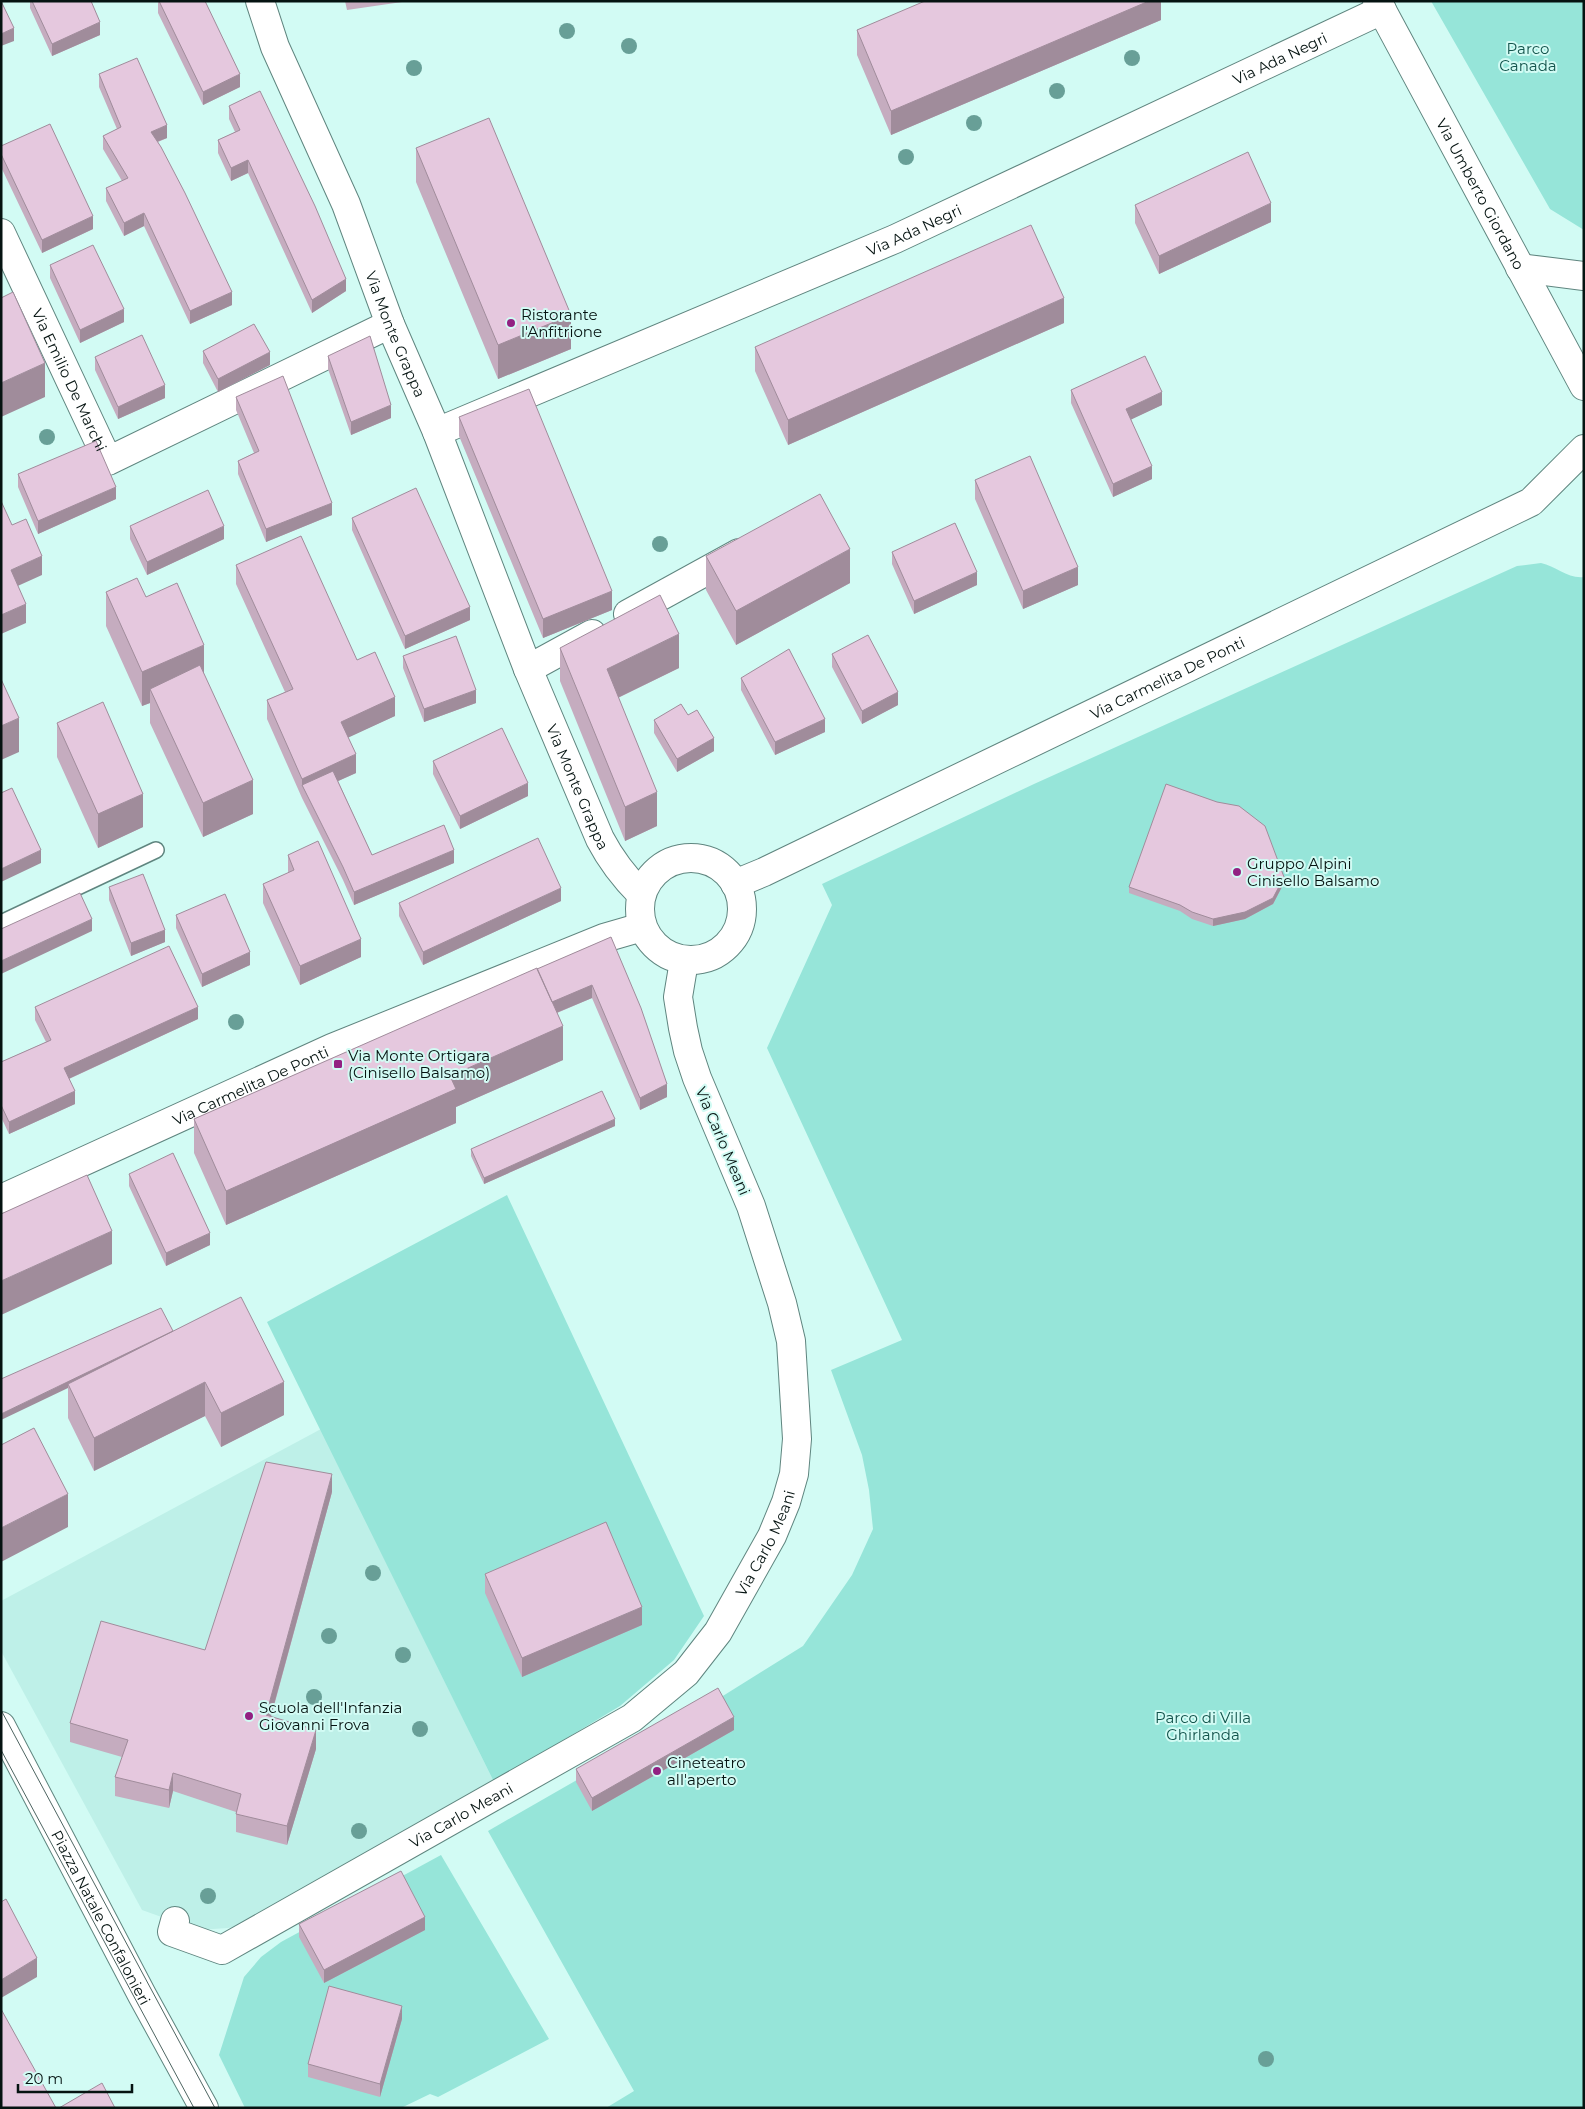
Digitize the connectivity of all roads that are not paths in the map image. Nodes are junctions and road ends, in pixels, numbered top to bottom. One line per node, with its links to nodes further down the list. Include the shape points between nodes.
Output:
1 (260, 1): 6 (street, Via Monte Grappa, via 275,47 346,204)
2 (1379, 6): 4 (street, Via Umberto Giordano); 8 (street, Via Ada Negri, via 896,239)
3 (1, 233): 6 (street, Via Emilio De Marchi, via 108,461)
4 (1520, 268): 5 (street); 7 (street, Via Umberto Giordano)
5 (1584, 276)
6 (390, 324): 8 (street, Via Monte Grappa)
7 (1584, 386)
8 (437, 432): 11 (street, Via Monte Grappa)
9 (1584, 449): 13 (street, Via Carmelita De Ponti, via 1531,502)
10 (757, 543): 11 (street)
11 (528, 669): 14 (street, Via Monte Grappa, via 600,839 624,878)
12 (156, 850): 15 (lane)
13 (735, 884): 14 (street, via 726,872 709,861 688,858 668,863 651,876); 17 (street, via 742,897 743,915 738,931 728,946 713,956)
14 (641, 894): 16 (street, via 639,911)
15 (1, 923)
16 (642, 927): 17 (street, via 651,942); 18 (street, Via Carmelita De Ponti, via 604,938 332,1048)
17 (684, 961): 20 (street, Via Carlo Meani, via 678,997 688,1051 751,1206 782,1302 791,1342 796,1439 794,1474 772,1536 718,1632 686,1673 632,1718 222,1950 172,1932)
18 (1, 1199)
19 (1, 1726): 21 (street, Piazza Natale Confalonieri)
20 (175, 1921)
21 (204, 2108)

